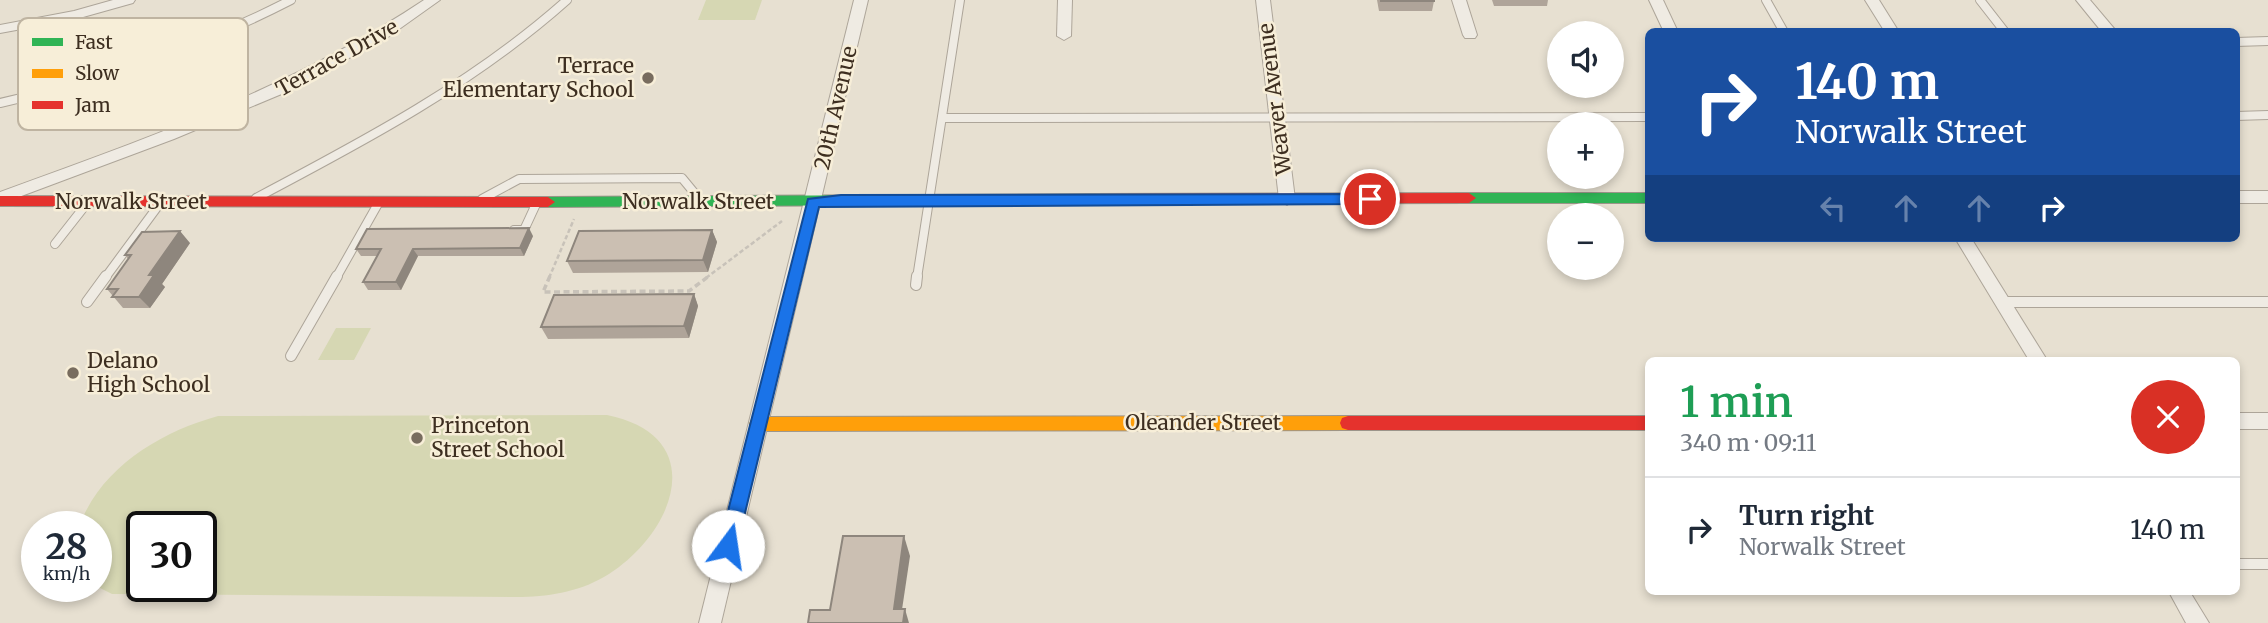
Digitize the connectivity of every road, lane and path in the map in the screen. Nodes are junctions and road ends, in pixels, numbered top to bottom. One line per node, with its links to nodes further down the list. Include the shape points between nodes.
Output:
1 (128, 0): 15 (street)
2 (291, 0): 16 (lane)
3 (433, 0): 30 (street, Terrace Drive, via 340,60)
4 (567, 0): 45 (lane, via 514,46 448,92)
5 (861, 0): 50 (street, 20th Avenue)
6 (960, 0): 35 (lane)
7 (1065, 0): 25 (street)
8 (1263, 0): 33 (street, Weaver Avenue)
9 (1459, 0): 24 (street)
10 (1656, 0): 18 (street)
11 (1766, 0): 19 (lane)
12 (1872, 0): 20 (street)
13 (1980, 0): 21 (lane)
14 (2083, 0): 22 (street)
15 (60, 18)
16 (248, 22)
17 (18, 26): 23 (street)
18 (1669, 28)
19 (1782, 28)
20 (1890, 28)
21 (2001, 28)
22 (2107, 28)
23 (0, 29)
24 (1470, 35)
25 (1063, 36)
26 (2268, 41): 27 (street)
27 (2240, 42)
28 (18, 98): 29 (lane)
29 (0, 103)
30 (248, 105)
31 (2268, 115): 32 (lane)
32 (2240, 116)
33 (1277, 117): 34 (lane); 35 (lane); 40 (street, Weaver Avenue)
34 (1645, 117)
35 (942, 118): 42 (lane)
36 (183, 130): 41 (street, Terrace Drive)
37 (2240, 197): 38 (street)
38 (2268, 197)
39 (1645, 198): 40 (street, Norwalk Street)
40 (1287, 199): 42 (street, Norwalk Street)
41 (0, 200): 43 (street, Norwalk Street)
42 (929, 200): 50 (street, Norwalk Street); 58 (lane)
43 (88, 202): 44 (street, Norwalk Street); 57 (lane)
44 (161, 202): 45 (street, Norwalk Street); 59 (lane)
45 (249, 202): 46 (street, Norwalk Street)
46 (379, 202): 47 (street, Norwalk Street); 53 (lane)
47 (476, 202): 48 (street, Norwalk Street); 49 (lane, via 519,179 682,178)
48 (537, 202): 49 (street, Norwalk Street); 55 (lane, via 524,230)
49 (702, 202): 50 (street, Norwalk Street)
50 (813, 202): 67 (street, 20th Avenue)
51 (574, 218): 52 (path, via 543,292 689,291)
52 (782, 221)
53 (363, 229): 54 (lane); 62 (lane)
54 (376, 229)
55 (497, 230)
56 (1966, 242): 60 (street)
57 (54, 244)
58 (916, 285)
59 (87, 302)
60 (2003, 302): 61 (lane); 63 (street)
61 (2268, 302)
62 (291, 356)
63 (2036, 357)
64 (2240, 421): 65 (street)
65 (2268, 421)
66 (1645, 423): 67 (street, Oleander Street)
67 (757, 424): 71 (street, 20th Avenue)
68 (2240, 564): 69 (lane)
69 (2268, 564)
70 (2181, 595): 72 (street)
71 (710, 623)
72 (2198, 623)

